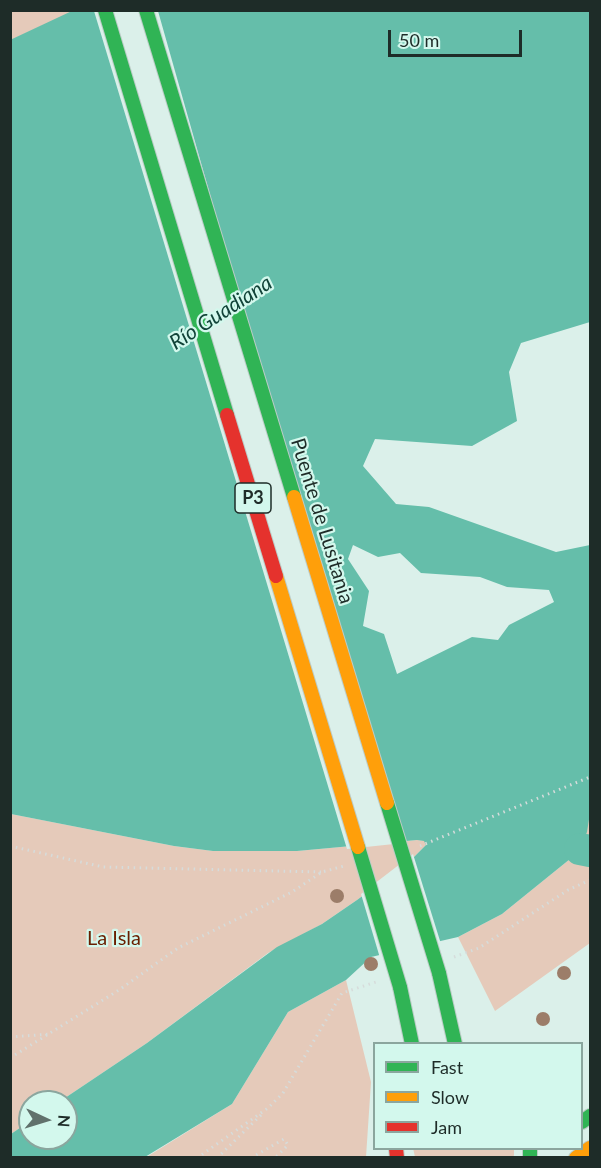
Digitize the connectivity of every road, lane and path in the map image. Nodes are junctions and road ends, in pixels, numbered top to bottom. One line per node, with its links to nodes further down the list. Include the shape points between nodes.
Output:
1 (105, 10): 13 (main road, P3, bridge, via 400,987)
2 (147, 10): 14 (main road, Puente de Lusitania / P3, bridge, via 439,973)
3 (591, 777): 5 (path)
4 (10, 846): 7 (path, via 103,867)
5 (418, 847)
6 (354, 864): 7 (path)
7 (322, 872): 11 (path, via 292,892 178,948)
8 (591, 880): 9 (path, via 568,890 479,948)
9 (448, 959)
10 (384, 979): 16 (path, via 342,993 283,1093)
11 (52, 1034): 12 (path); 15 (path)
12 (10, 1037)
13 (412, 1042)
14 (455, 1042)
15 (10, 1058)
16 (268, 1108): 18 (path); 19 (path)
17 (591, 1148): 22 (main road)
18 (197, 1158)
19 (217, 1158)
20 (251, 1158): 21 (path, via 284,1139 288,1145)
21 (275, 1158)
22 (576, 1158)

